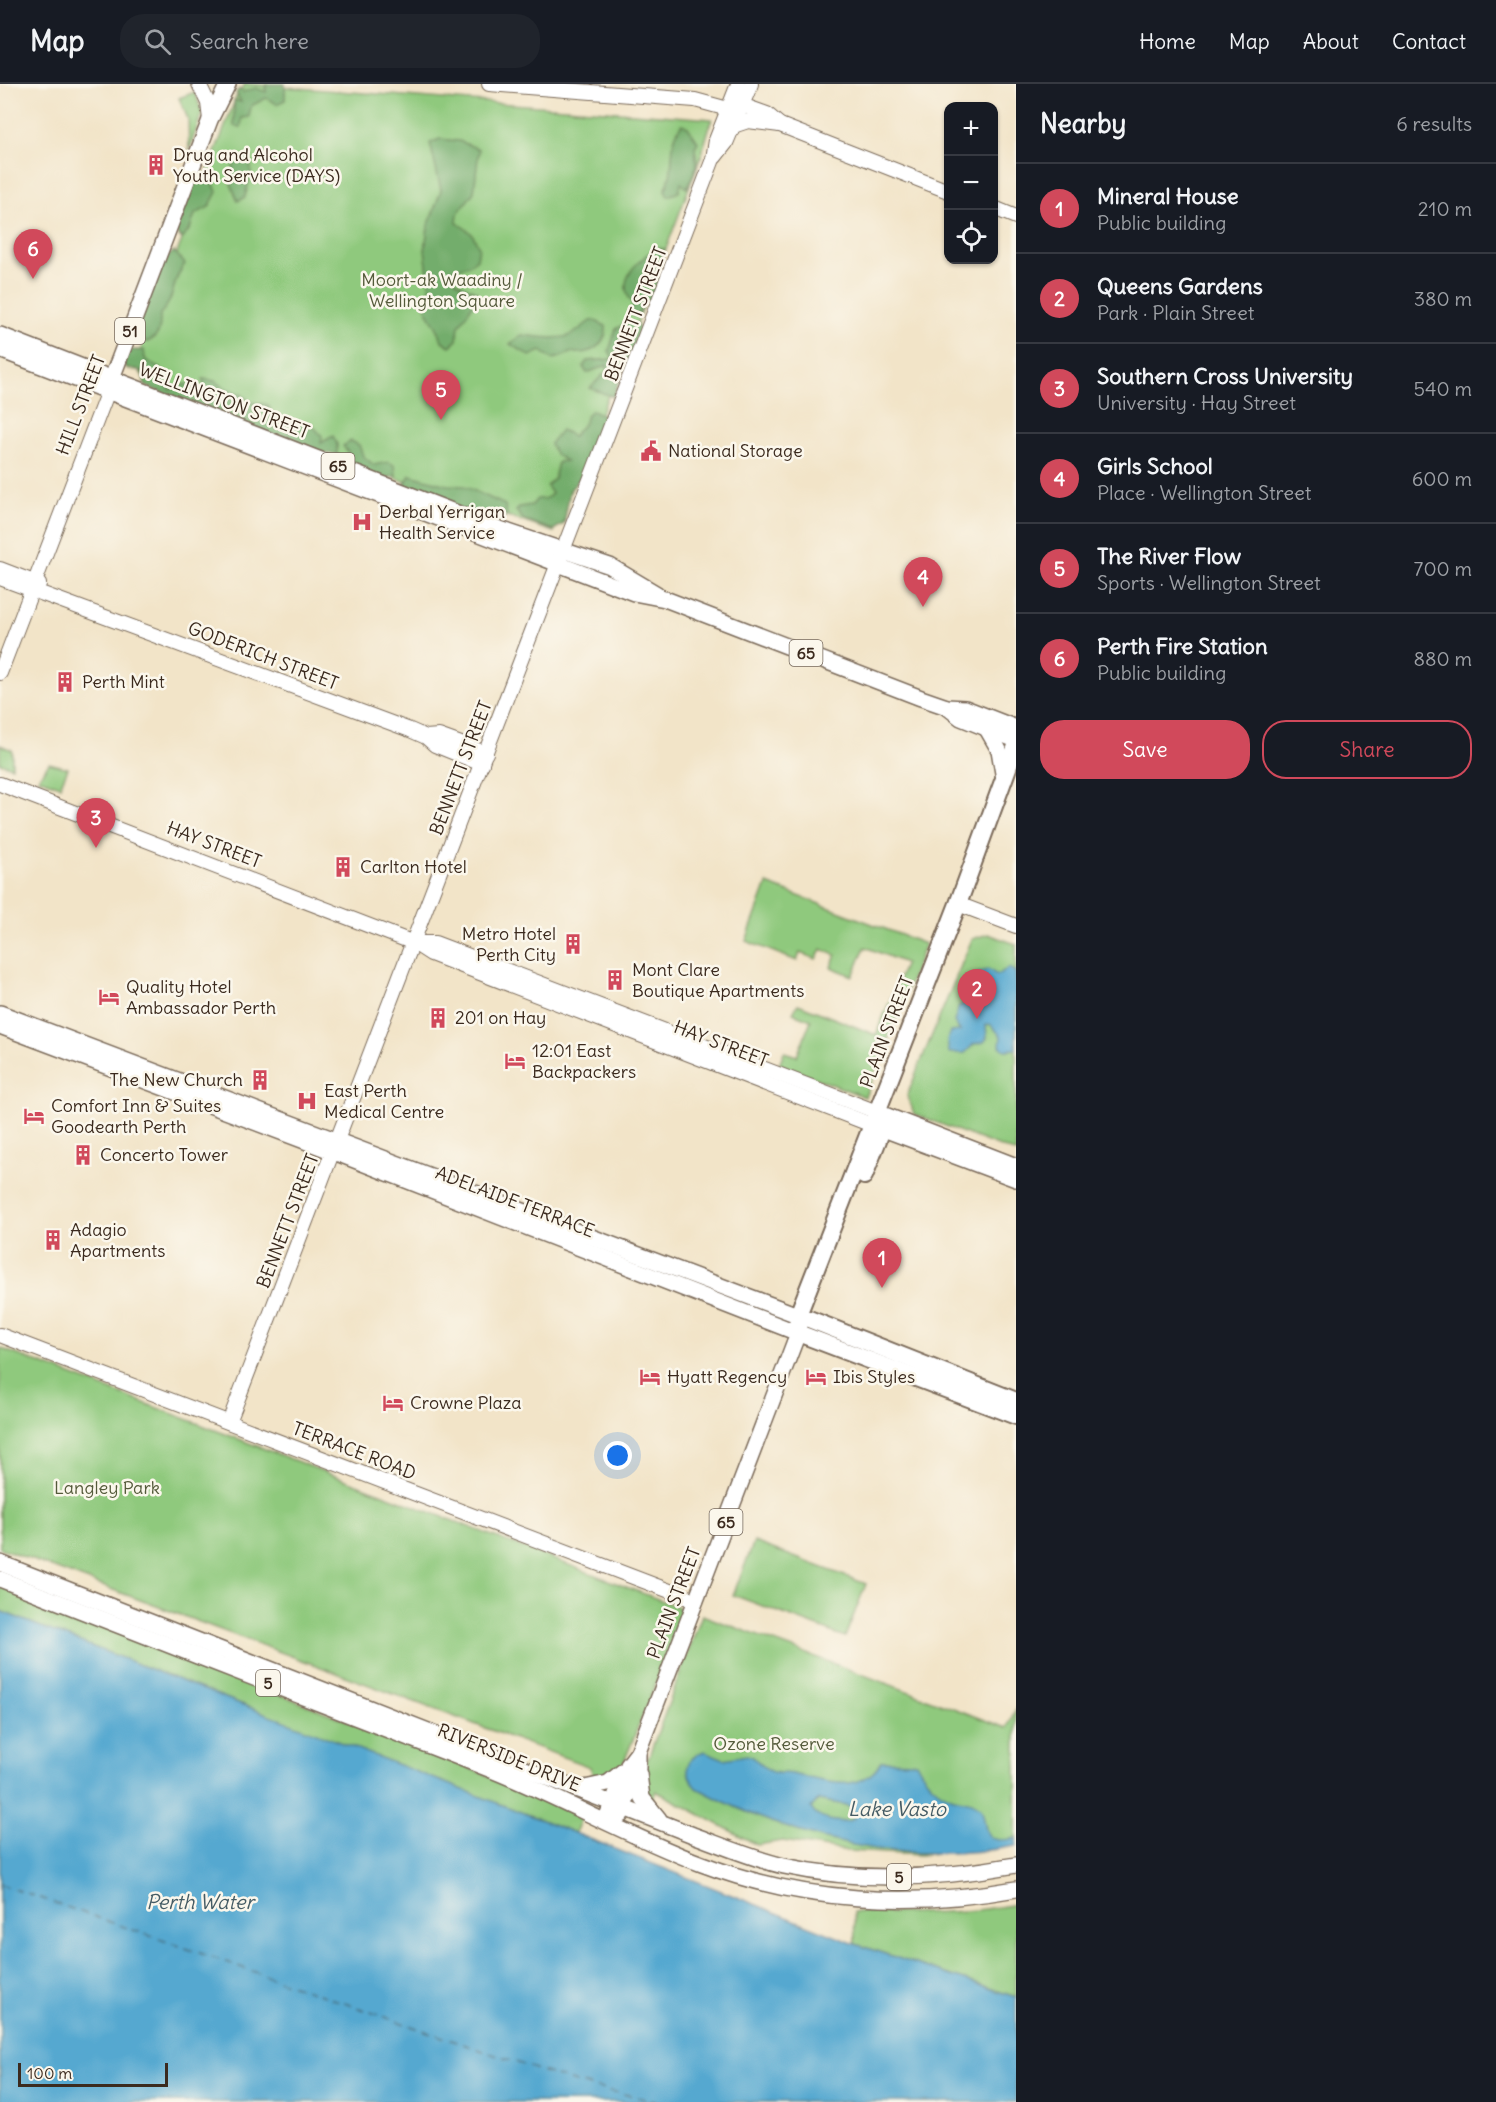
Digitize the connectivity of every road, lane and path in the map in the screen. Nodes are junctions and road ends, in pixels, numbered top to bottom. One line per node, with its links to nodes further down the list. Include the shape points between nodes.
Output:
1 (199, 84): 8 (main road, via 208,103)
2 (228, 84): 8 (main road, HILL STREET)
3 (489, 84): 6 (main road)
4 (751, 84): 5 (main road, BENNETT STREET)
5 (739, 94): 6 (main road, via 723,101); 7 (main road, BENNETT STREET); 9 (main road); 10 (main road, BENNETT STREET)
6 (695, 100): 7 (main road)
7 (728, 109): 11 (main road, BENNETT STREET)
8 (210, 120): 17 (main road, HILL STREET / 51)
9 (780, 125): 10 (main road, via 748,121); 12 (main road)
10 (733, 126): 11 (main road, BENNETT STREET, via 726,144)
11 (713, 159): 18 (main road, BENNETT STREET)
12 (944, 189)
13 (998, 210): 14 (main road)
14 (1016, 217)
15 (0, 334): 17 (main road, WELLINGTON STREET / 65)
16 (0, 350): 17 (main road, WELLINGTON STREET / 65)
17 (110, 385): 18 (main road, WELLINGTON STREET / 65, via 485,524); 21 (main road, HILL STREET)
18 (561, 557): 23 (main road, WELLINGTON STREET / 65, via 618,570 665,599); 28 (main road, BENNETT STREET)
19 (0, 569): 21 (main road, GODERICH STREET)
20 (0, 578): 21 (main road, GODERICH STREET)
21 (33, 586): 22 (main road, HILL STREET); 28 (main road, GODERICH STREET, via 79,599 88,609 426,736 439,736)
22 (0, 673)
23 (947, 707): 24 (main road, WELLINGTON STREET / 65, via 966,708); 25 (main road, WELLINGTON STREET / 65)
24 (1016, 728)
25 (987, 729): 26 (main road, WELLINGTON STREET / 65); 29 (main road)
26 (1016, 740)
27 (1016, 746): 29 (highway, PLAIN STREET / 65)
28 (484, 759): 33 (main road, BENNETT STREET)
29 (1010, 779): 31 (highway, PLAIN STREET / 65)
30 (0, 784): 33 (main road, HAY STREET)
31 (963, 906): 32 (main road); 36 (highway, PLAIN STREET / 65)
32 (1016, 926)
33 (414, 943): 36 (main road, HAY STREET, via 435,943); 37 (main road, BENNETT STREET)
34 (0, 1013): 37 (main road, ADELAIDE TERRACE)
35 (0, 1026): 37 (main road, ADELAIDE TERRACE)
36 (880, 1120): 38 (main road, HAY STREET); 39 (main road, HAY STREET); 40 (highway, PLAIN STREET / 65)
37 (336, 1147): 40 (main road, ADELAIDE TERRACE); 41 (main road, ADELAIDE TERRACE); 45 (main road, BENNETT STREET)
38 (1016, 1166)
39 (1016, 1179)
40 (803, 1317): 41 (highway, PLAIN STREET / 65); 43 (highway, ADELAIDE TERRACE)
41 (798, 1333): 44 (highway, ADELAIDE TERRACE); 48 (main road, PLAIN STREET / 65)
42 (0, 1335): 45 (main road, TERRACE ROAD)
43 (1016, 1401)
44 (1016, 1416)
45 (230, 1422): 48 (main road, TERRACE ROAD)
46 (0, 1563): 50 (main road, RIVERSIDE DRIVE / 5)
47 (0, 1579): 53 (main road, RIVERSIDE DRIVE / 5, via 537,1788)
48 (696, 1601): 49 (main road, PLAIN STREET / 65)
49 (633, 1766): 50 (main road, via 608,1784); 51 (main road, PLAIN STREET / 65); 52 (main road, via 642,1798)
50 (580, 1789): 51 (main road, RIVERSIDE DRIVE / 5)
51 (619, 1804): 52 (main road, RIVERSIDE DRIVE / 5); 53 (main road, PLAIN STREET / 65)
52 (663, 1823): 54 (main road, RIVERSIDE DRIVE / 5, via 782,1865 841,1875 945,1875)
53 (611, 1824): 55 (main road, RIVERSIDE DRIVE / 5, via 725,1872 777,1887 838,1897 969,1897)
54 (1016, 1865)
55 (1016, 1889)

